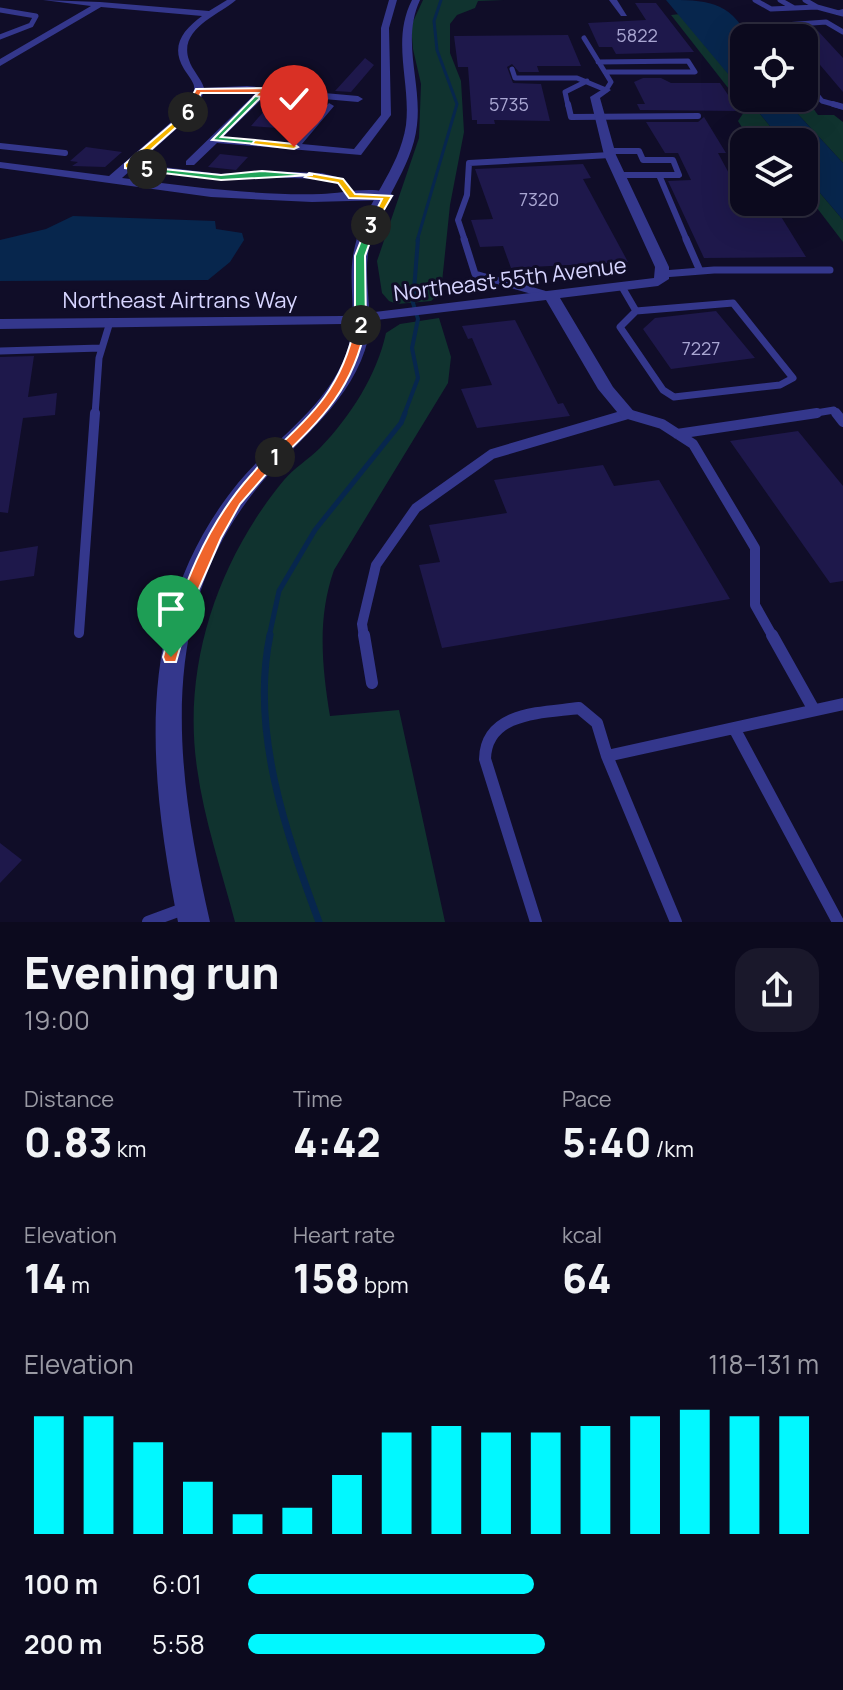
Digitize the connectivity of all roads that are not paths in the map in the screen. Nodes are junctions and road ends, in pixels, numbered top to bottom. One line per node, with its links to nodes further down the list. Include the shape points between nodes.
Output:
1 (47, 0): 9 (street)
2 (232, 0): 14 (street)
3 (393, 0): 42 (street, via 385,28 386,115 357,153)
4 (416, 0): 52 (street, via 405,40 414,98 410,136)
5 (613, 0): 15 (street)
6 (755, 0): 11 (lane, via 771,9)
7 (780, 0): 11 (lane)
8 (805, 0): 10 (lane)
9 (100, 4): 14 (street); 22 (street)
10 (817, 7): 11 (lane); 13 (lane)
11 (794, 8)
12 (0, 10): 19 (lane, via 36,16 31,25)
13 (842, 13): 16 (lane)
14 (213, 14): 31 (street, via 182,44)
15 (624, 14)
16 (826, 22): 17 (lane); 18 (lane)
17 (798, 24)
18 (843, 32)
19 (0, 37)
20 (584, 38): 21 (lane)
21 (598, 62): 25 (lane); 25 (lane, via 688,61 695,72)
22 (0, 63)
23 (512, 69): 26 (lane, via 515,78)
24 (527, 70): 26 (lane)
25 (605, 72): 30 (lane, via 611,82)
26 (529, 78): 27 (lane)
27 (587, 81): 28 (lane); 30 (lane)
28 (568, 89): 30 (lane); 37 (lane)
29 (265, 90): 31 (street); 33 (street); 40 (street)
30 (606, 90): 38 (street, via 595,97)
31 (199, 91): 47 (street, via 182,119)
32 (818, 96): 35 (lane)
33 (358, 99)
34 (329, 106): 42 (street)
35 (843, 107)
36 (698, 116): 38 (lane)
37 (571, 117): 38 (lane); 39 (lane)
38 (600, 117): 44 (street)
39 (572, 128)
40 (215, 139): 42 (street); 45 (street)
41 (0, 146): 43 (lane)
42 (294, 147)
43 (65, 153)
44 (609, 153): 48 (street); 49 (lane, via 639,151 643,160 673,160 679,175); 57 (lane, via 469,163 467,195 458,220 475,274)
45 (190, 163)
46 (0, 165): 50 (street)
47 (128, 166): 50 (street); 51 (lane, via 221,177 321,176 340,181)
48 (619, 175): 49 (lane); 55 (street)
49 (659, 175): 54 (lane)
50 (113, 179): 51 (street, via 211,193)
51 (353, 196): 52 (street)
52 (388, 196): 59 (street, via 362,246)
53 (830, 270): 54 (lane)
54 (700, 271): 55 (lane)
55 (662, 276): 56 (street, Northeast 55th Avenue, via 652,284)
56 (622, 287): 57 (street, Northeast 55th Avenue); 58 (lane)
57 (551, 296): 59 (street, Northeast 55th Avenue); 64 (street, via 606,389)
58 (636, 311): 58 (lane, via 733,303 793,378 780,385 674,397 663,390 620,327)
59 (361, 318): 60 (street, Northeast Airtrans Way); 73 (street, via 358,345 343,381 323,410 235,501 203,559 179,620 168,677 166,763)
60 (110, 322): 61 (street, Northeast Airtrans Way); 62 (lane)
61 (0, 324)
62 (101, 348): 63 (lane); 67 (lane)
63 (0, 351)
64 (628, 414): 66 (lane); 68 (lane, via 492,454 416,508 376,565 362,624)
65 (843, 422): 66 (lane, via 834,410)
66 (677, 434): 70 (lane, via 693,444 755,548 755,605)
67 (79, 633)
68 (372, 683)
69 (843, 704): 70 (lane)
70 (814, 710): 71 (lane)
71 (734, 728): 72 (lane); 77 (lane)
72 (607, 756): 75 (lane, via 597,723 579,708 501,722 485,741 485,759); 76 (lane)
73 (192, 914): 74 (lane)
74 (148, 922)
75 (536, 922)
76 (676, 922)
77 (838, 922)

